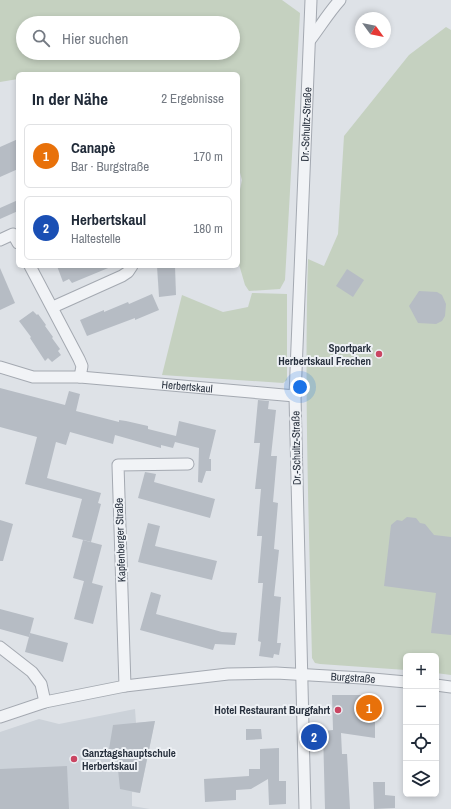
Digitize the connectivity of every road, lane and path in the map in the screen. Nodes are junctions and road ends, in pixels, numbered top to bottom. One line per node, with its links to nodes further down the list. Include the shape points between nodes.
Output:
1 (311, 0): 3 (street, Dr.-Schultz-Straße)
2 (340, 0): 3 (street)
3 (310, 40): 11 (street, Dr.-Schultz-Straße)
4 (16, 239): 5 (street, via 13,234)
5 (0, 240)
6 (31, 268): 8 (street)
7 (131, 268): 8 (street, via 122,276)
8 (53, 307): 10 (street, via 80,359)
9 (0, 367): 10 (street, Herbertskaul, via 33,377)
10 (80, 377): 11 (street, Herbertskaul)
11 (294, 396): 14 (street, Dr.-Schultz-Straße)
12 (188, 464): 17 (street, Kapfenberger Straße, via 118,465)
13 (0, 647): 19 (street, via 32,672 41,684)
14 (301, 675): 15 (street, Burgstraße); 17 (street, via 228,674); 21 (street, Dr.-Schultz-Straße)
15 (403, 682)
16 (439, 685): 18 (street)
17 (125, 686): 19 (street)
18 (451, 687)
19 (45, 702): 20 (street)
20 (0, 717)
21 (304, 809)

